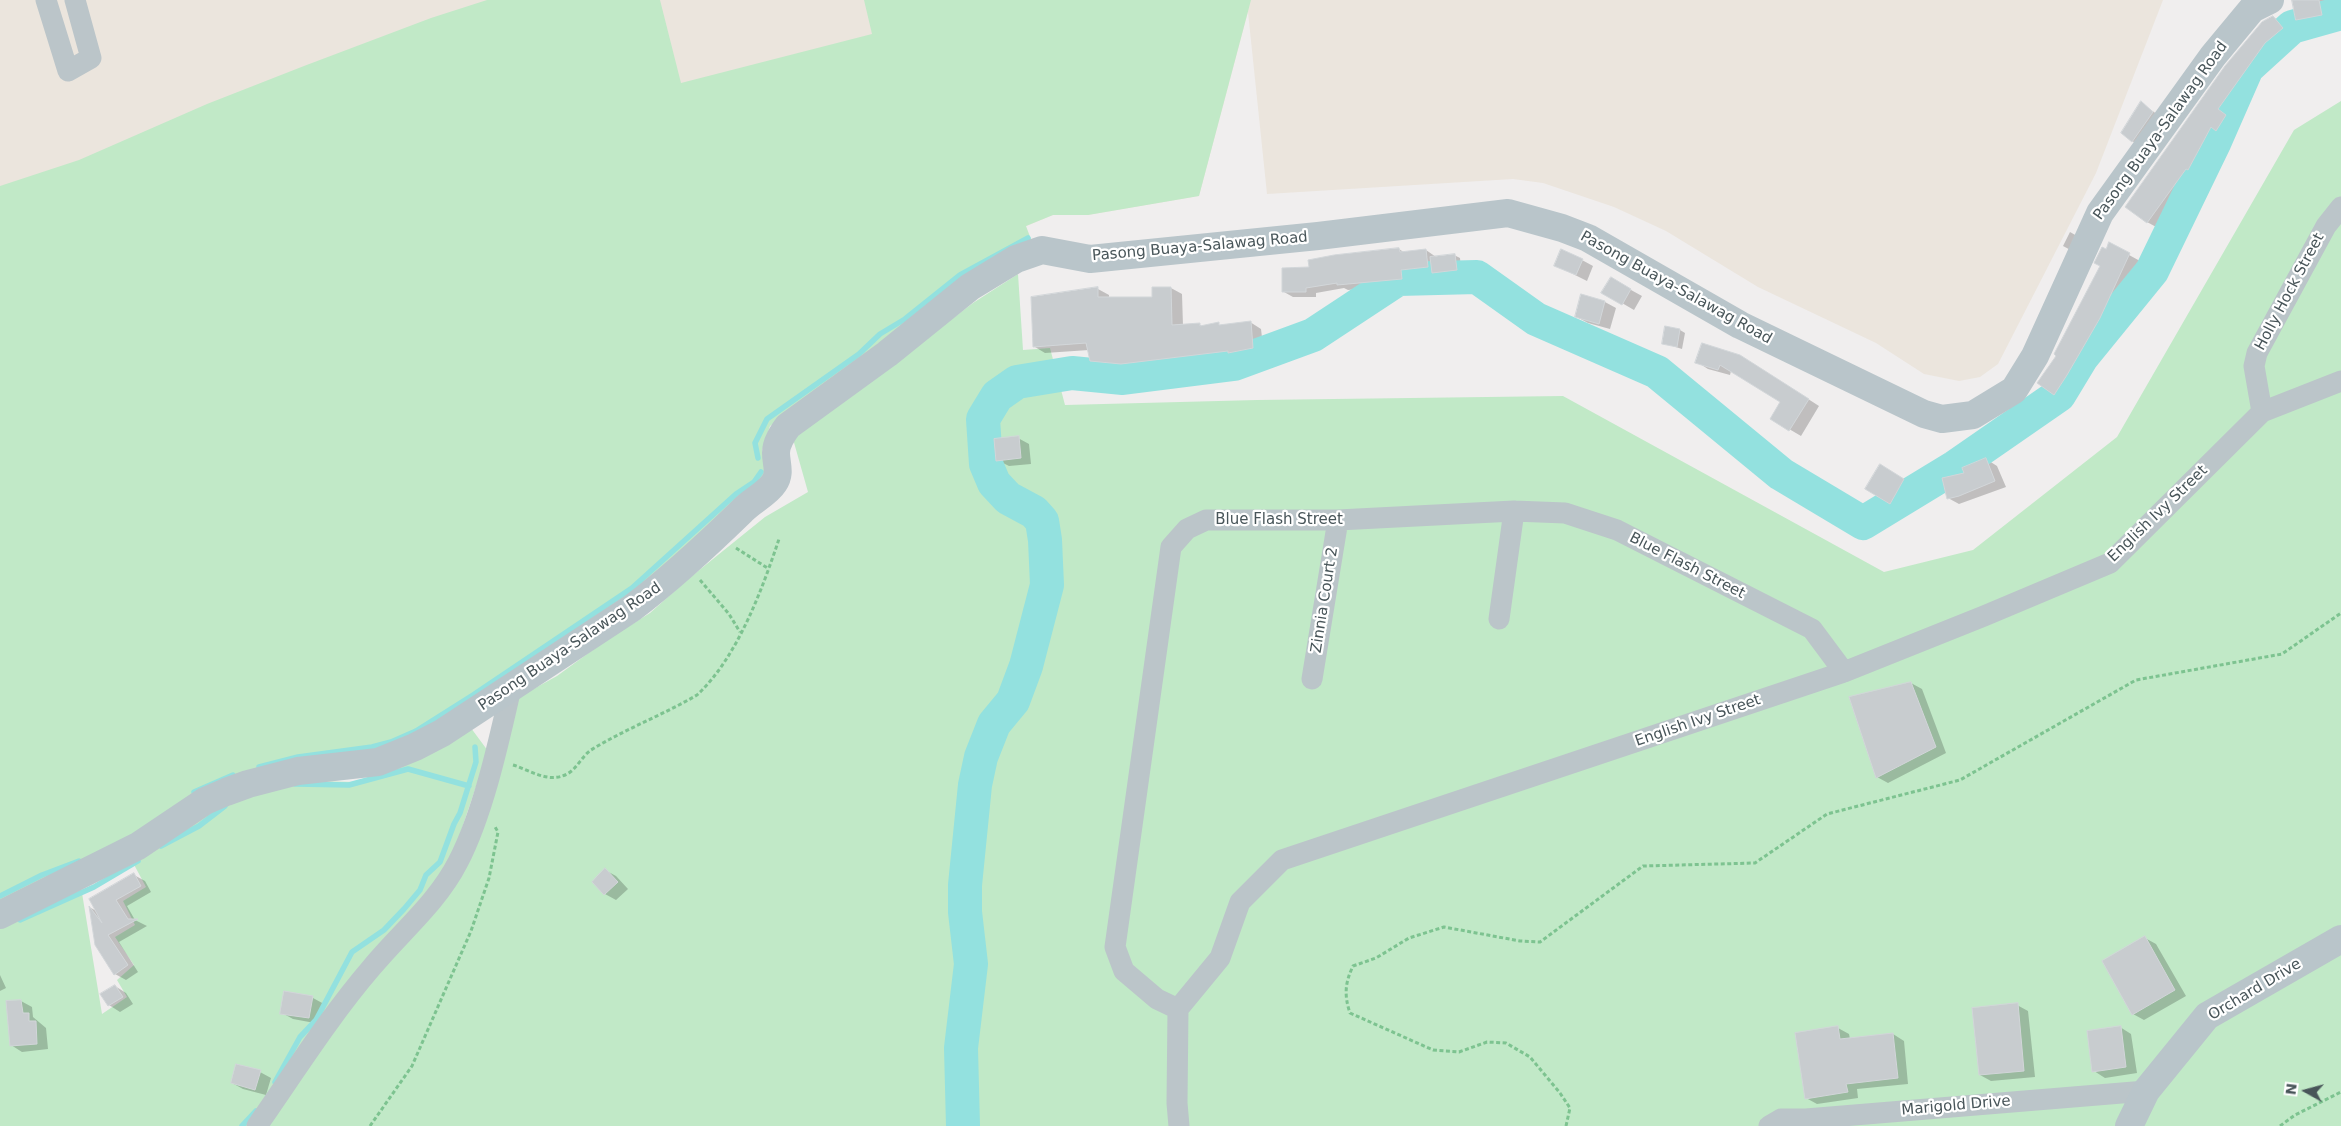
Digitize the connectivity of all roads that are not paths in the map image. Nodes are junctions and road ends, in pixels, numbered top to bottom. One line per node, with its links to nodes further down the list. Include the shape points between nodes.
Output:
1 (46, 0): 2 (street, via 68,71 92,58)
2 (75, 0)
3 (2270, 0): 12 (street, Pasong Buaya-Salawag Road, via 2252,9 2213,56 2100,214 2035,356 2014,390 1974,415 1942,419 1924,414 1740,325 1588,238 1508,213 1090,259 1042,250 1016,259 970,287 879,360 788,426 778,442 778,476 774,484 743,509 686,565 632,608)
4 (2341, 207): 6 (street, Holly Hock Street, via 2326,226 2257,353 2254,366)
5 (2341, 381): 6 (street, English Ivy Street)
6 (2262, 412): 10 (street, English Ivy Street, via 2110,563)
7 (1514, 511): 8 (street, Blue Flash Street); 9 (street); 10 (street, Blue Flash Street, via 1564,513 1617,530 1812,629)
8 (1338, 520): 11 (street, Zinnia Court 2); 15 (street, Blue Flash Street, via 1206,520 1187,529 1171,547 1115,947 1124,971 1157,999)
9 (1499, 619)
10 (1844, 672): 15 (street, English Ivy Street, via 1282,860 1240,902 1220,958)
11 (1312, 679)
12 (511, 688): 13 (street, Pasong Buaya-Salawag Road, via 442,733 394,756 364,764 274,776 212,798 138,846); 17 (street, via 480,803 459,861 444,887 372,966)
13 (0, 915)
14 (2341, 939): 16 (street, Orchard Drive, via 2207,1016)
15 (1178, 1009): 18 (street)
16 (2146, 1091): 19 (street, Marigold Drive, via 1781,1119); 20 (street, Orchard Drive)
17 (257, 1126)
18 (1179, 1126)
19 (1769, 1126)
20 (2129, 1126)

